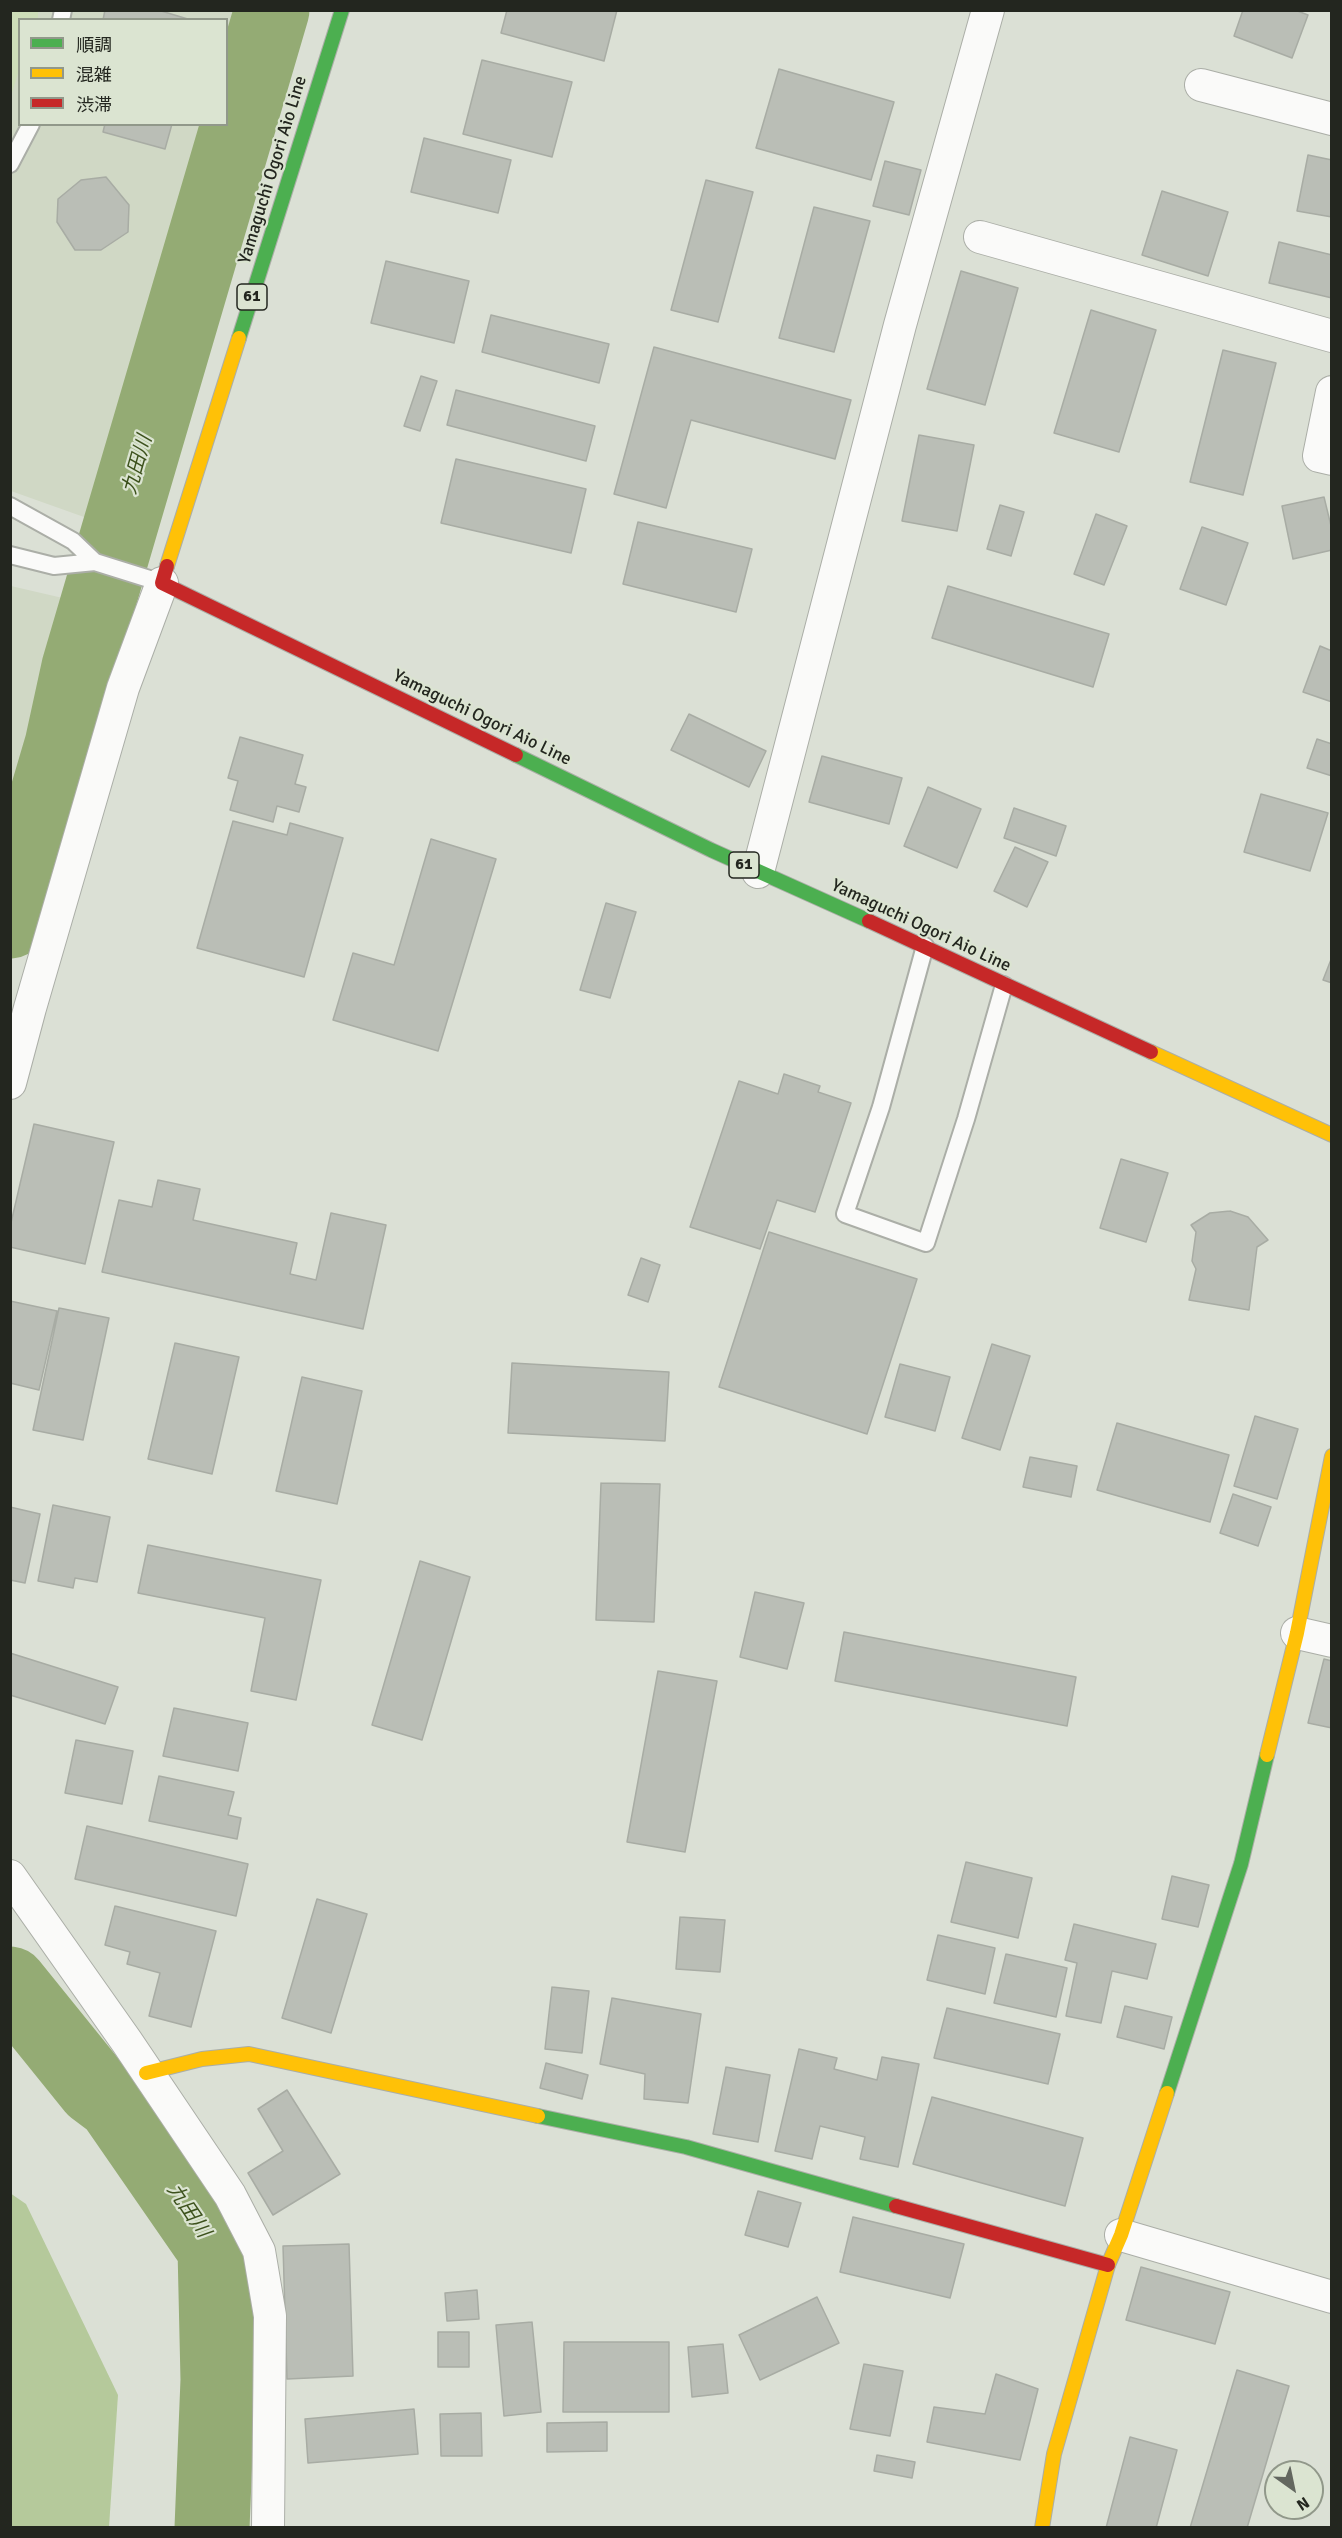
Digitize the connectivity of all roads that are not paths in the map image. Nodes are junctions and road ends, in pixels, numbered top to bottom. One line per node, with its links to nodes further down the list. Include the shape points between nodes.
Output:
1 (342, 10): 14 (street, Yamaguchi Ogori Aio Line / 61)
2 (988, 10): 15 (street, via 900,326)
3 (1201, 85): 4 (street)
4 (1332, 118)
5 (30, 126): 6 (lane)
6 (10, 164)
7 (980, 237): 8 (street)
8 (1332, 336)
9 (1332, 392): 10 (street, via 1319,456)
10 (1332, 459)
11 (10, 506): 13 (lane, via 73,541)
12 (10, 555): 13 (lane, via 54,566)
13 (95, 562): 14 (lane)
14 (162, 583): 15 (street, Yamaguchi Ogori Aio Line / 61); 18 (street, via 123,688)
15 (758, 872): 16 (street, Yamaguchi Ogori Aio Line / 61)
16 (925, 946): 17 (street, Yamaguchi Ogori Aio Line / 61); 17 (lane, via 881,1107 845,1214 926,1244)
17 (1004, 985): 19 (street, Yamaguchi Ogori Aio Line / 61)
18 (10, 1083)
19 (1332, 1135)
20 (1332, 1456): 21 (street)
21 (1297, 1633): 22 (street); 25 (street, via 1241,1864)
22 (1332, 1641)
23 (10, 1876): 24 (street)
24 (146, 2073): 26 (street, via 202,2059 249,2054 686,2146); 28 (street, via 230,2195 259,2251 270,2316)
25 (1121, 2235): 26 (street); 27 (street)
26 (1108, 2265): 29 (street, via 1054,2454)
27 (1332, 2297)
28 (268, 2528)
29 (1042, 2528)

